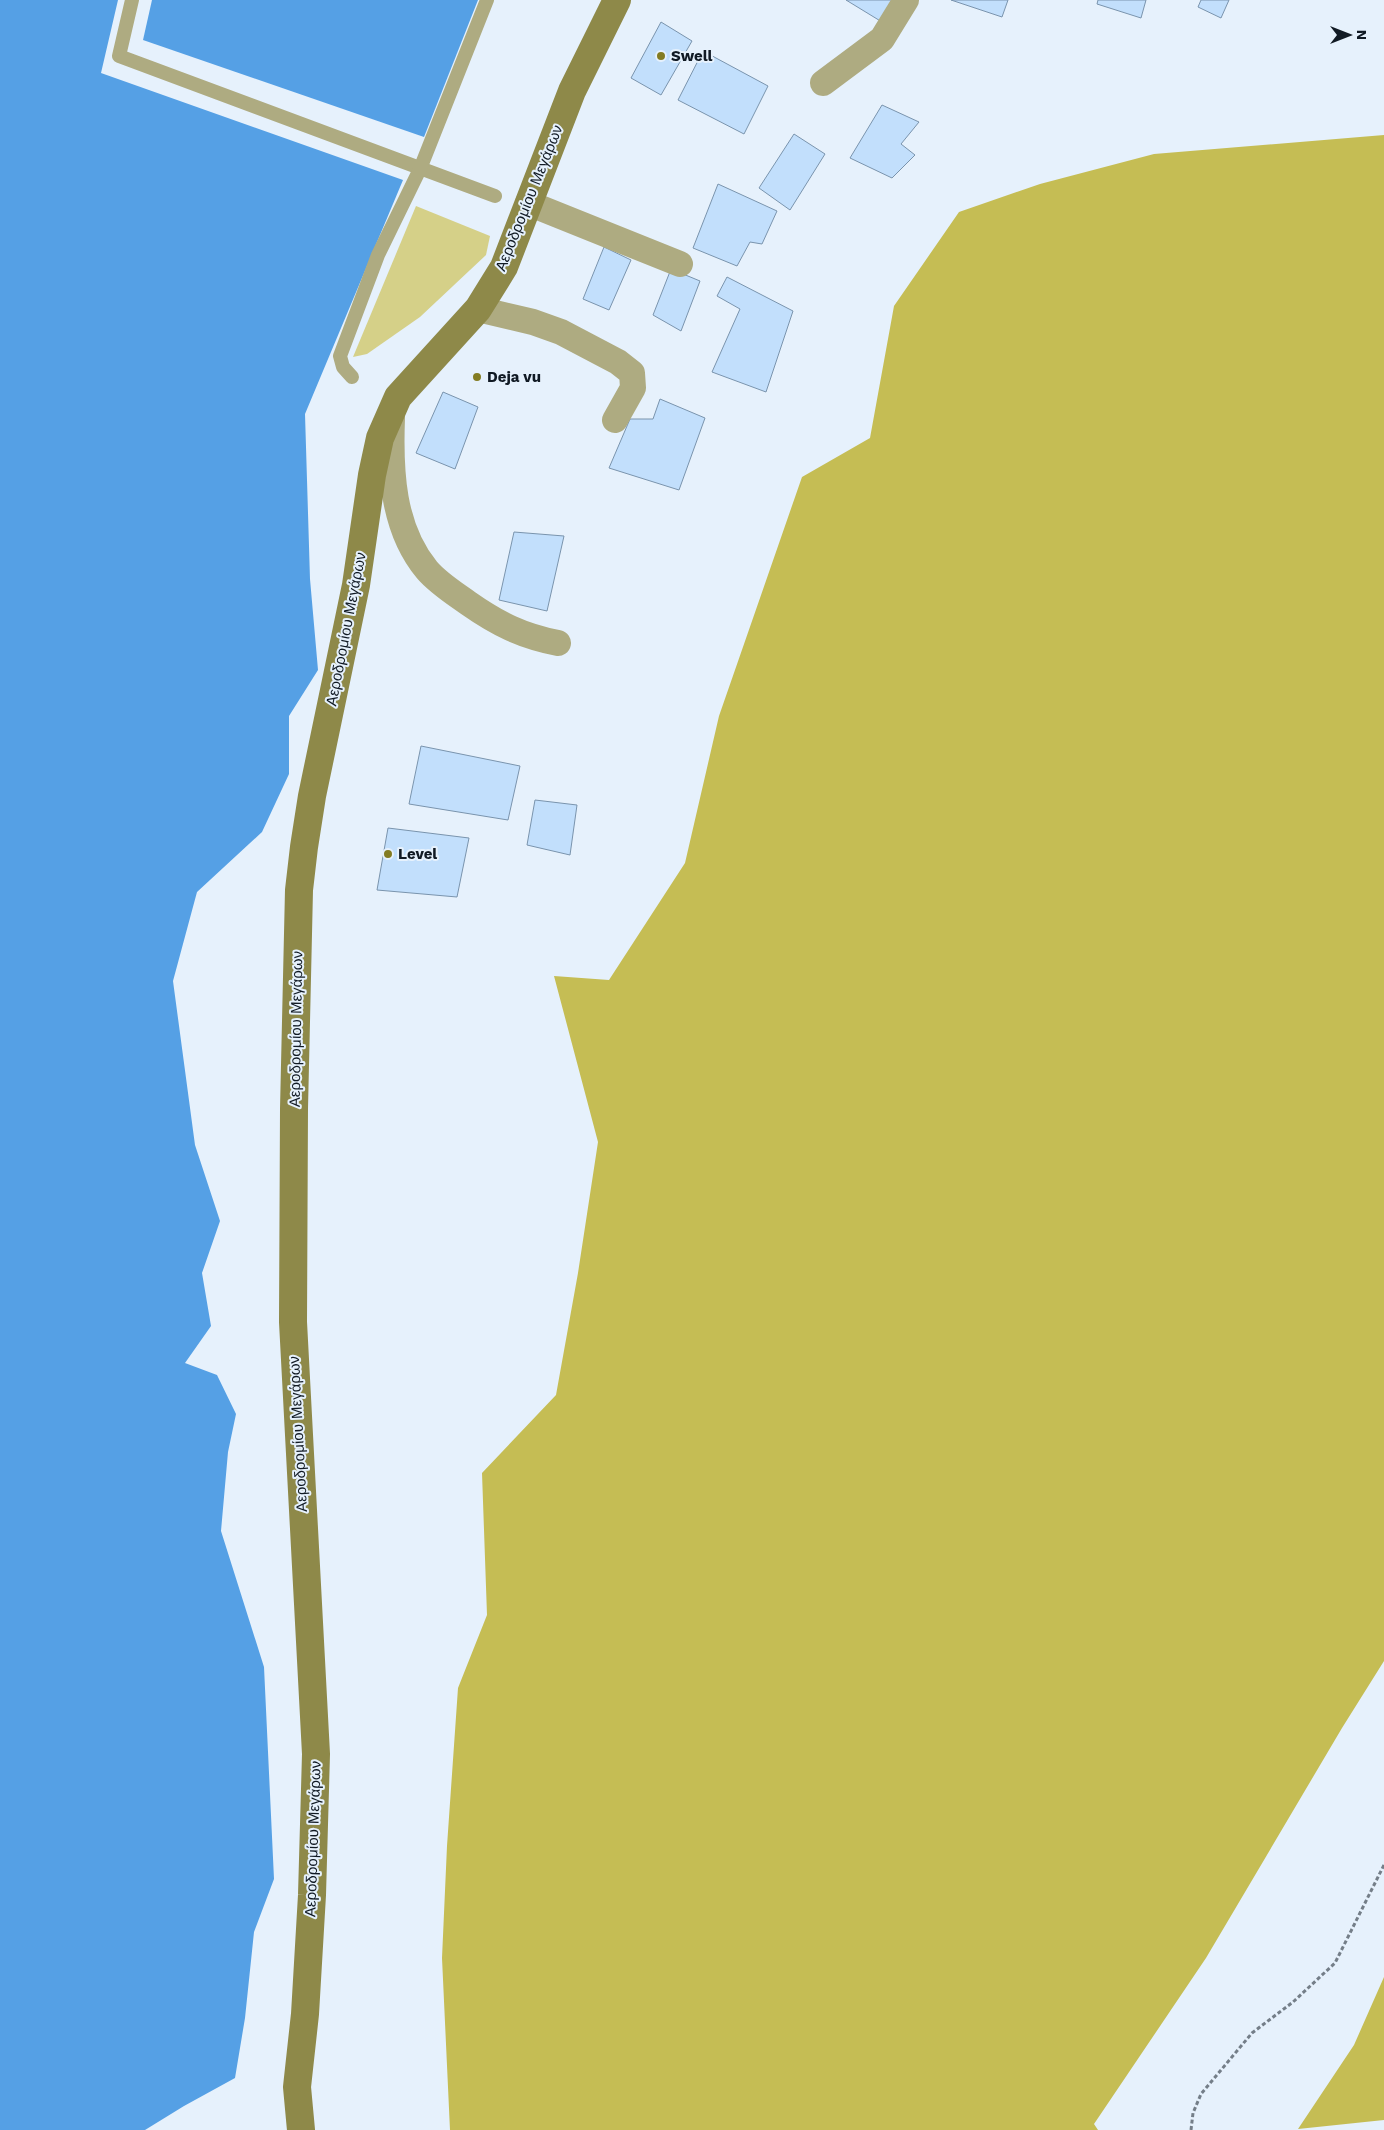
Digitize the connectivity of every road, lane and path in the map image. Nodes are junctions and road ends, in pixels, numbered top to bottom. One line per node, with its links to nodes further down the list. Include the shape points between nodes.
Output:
1 (132, 0): 6 (lane, via 119,56)
2 (487, 0): 6 (lane)
3 (617, 0): 8 (main road, Αεροδρομίου Μεγάρων, via 572,92)
4 (906, 0): 5 (street, via 882,39)
5 (822, 83)
6 (420, 169): 7 (lane); 11 (lane, via 378,255 340,356 343,368)
7 (494, 196)
8 (528, 203): 9 (street); 10 (main road, Αεροδρομίου Μεγάρων, via 504,267)
9 (680, 264)
10 (478, 309): 12 (main road, Αεροδρομίου Μεγάρων, via 416,375); 13 (street, via 561,332 618,362 632,373 633,388)
11 (352, 377)
12 (393, 407): 14 (street, via 390,452 393,488 408,544 427,571 496,622 523,635); 16 (main road, Αεροδρομίου Μεγάρων, via 380,438 372,475 356,585 312,796 300,890 294,1100 293,1322 316,1754 312,1895 297,2087)
13 (615, 420)
14 (558, 643)
15 (1384, 1865): 17 (path, via 1335,1963 1293,2002 1252,2033 1201,2094 1192,2113)
16 (301, 2130)
17 (1191, 2130)

